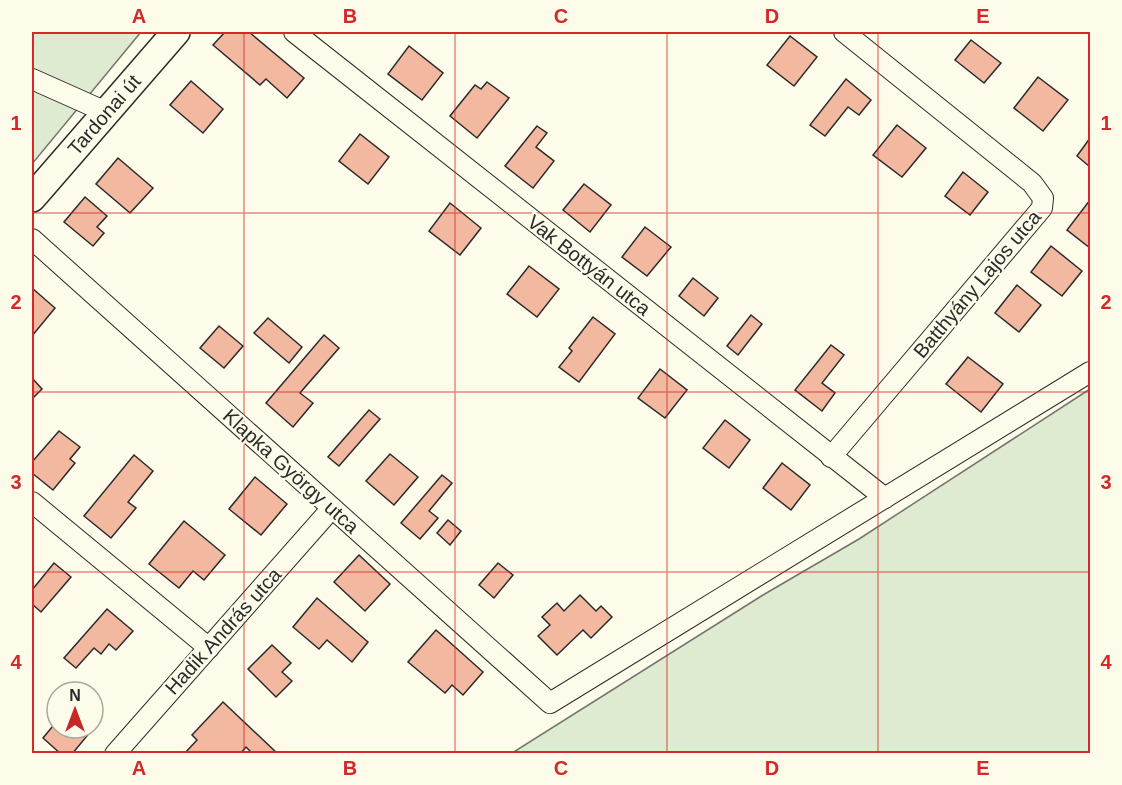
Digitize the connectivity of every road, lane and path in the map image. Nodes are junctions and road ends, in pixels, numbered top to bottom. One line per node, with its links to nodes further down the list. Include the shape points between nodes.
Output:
1 (176, 32): 5 (street, Tardonai út)
2 (294, 32): 9 (street, Vak Bottyán utca)
3 (844, 32): 9 (street, Batthyány Lajos utca, via 1032,183 1043,198 1042,208)
4 (32, 79): 5 (street)
5 (106, 112): 6 (street, Tardonai út)
6 (32, 198)
7 (32, 239): 12 (street, Klapka György utca)
8 (1090, 372): 10 (street)
9 (831, 456): 10 (street, Vak Bottyán utca)
10 (885, 498): 12 (street, Klapka György utca, via 550,703)
11 (32, 502): 13 (street)
12 (332, 508): 13 (street, Hadik András utca)
13 (209, 648): 14 (street, Hadik András utca)
14 (115, 753)

